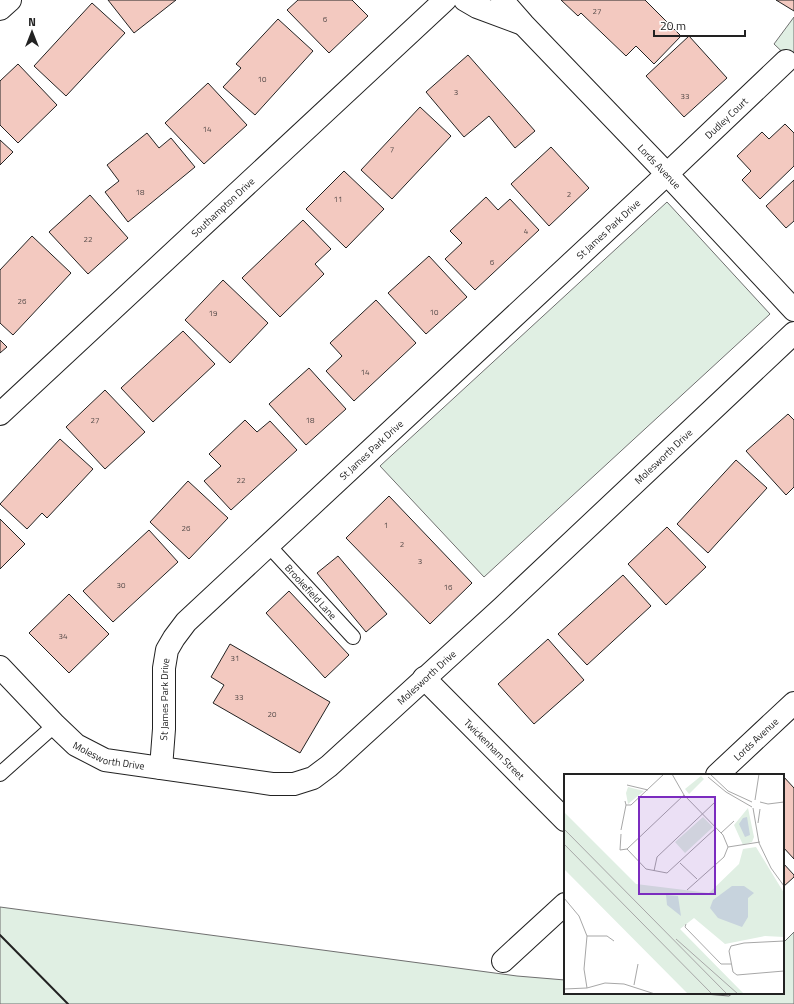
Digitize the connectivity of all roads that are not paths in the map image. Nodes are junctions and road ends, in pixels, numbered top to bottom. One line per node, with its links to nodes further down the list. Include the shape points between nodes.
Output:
1 (10, 0): 5 (street)
2 (444, 0): 11 (street, Southampton Drive)
3 (465, 0): 6 (street, Lords Avenue, via 476,7)
4 (502, 0): 6 (street, Lords Avenue)
5 (0, 9)
6 (522, 24): 8 (street, Lords Avenue)
7 (786, 61): 8 (street, Dudley Court)
8 (668, 174): 9 (street, Lords Avenue); 12 (street, St James Park Drive)
9 (794, 310)
10 (794, 333): 15 (street, Molesworth Drive)
11 (0, 414)
12 (269, 546): 13 (lane, Brookefield Lane); 18 (street, St James Park Drive, via 186,622 167,650 164,668)
13 (353, 637)
14 (0, 666): 17 (street, Molesworth Drive)
15 (424, 678): 18 (street, Molesworth Drive, via 313,778 294,784 272,784); 21 (street, Twickenham Street)
16 (794, 703): 20 (street, Lords Avenue)
17 (54, 724): 18 (street, Molesworth Drive, via 76,745 105,760); 19 (lane)
18 (161, 768)
19 (0, 774)
20 (717, 774)
21 (564, 819)
22 (564, 905): 23 (street)
23 (503, 961)

